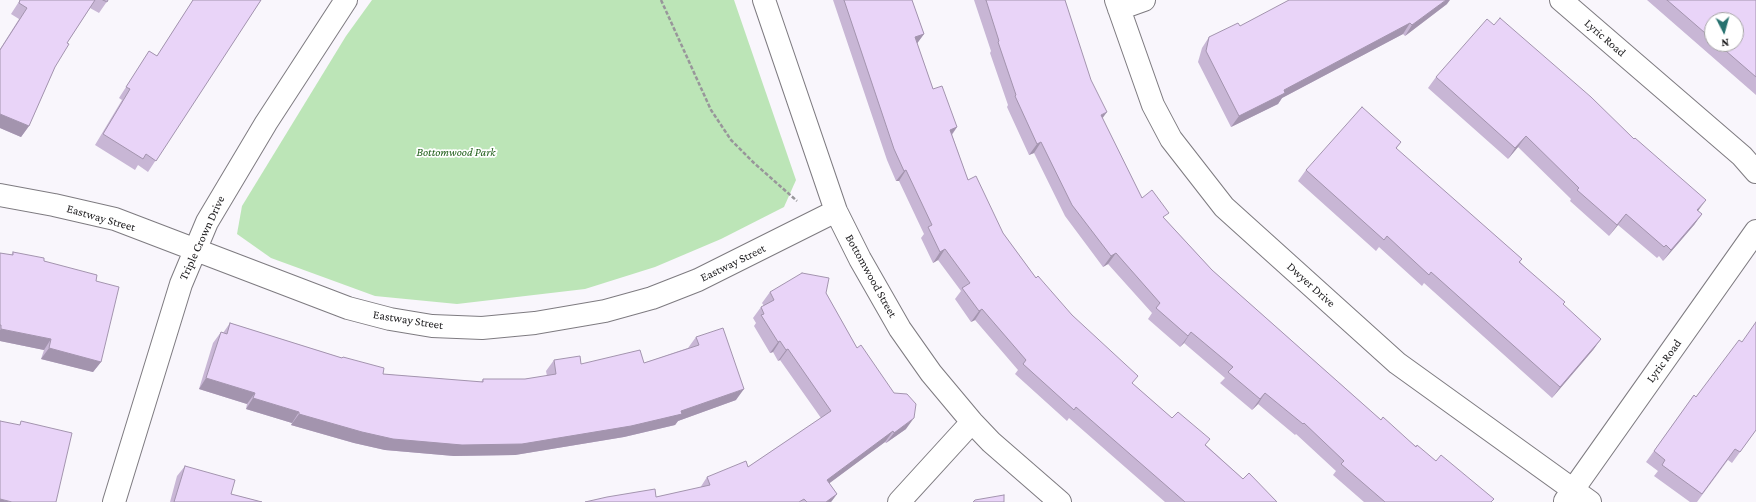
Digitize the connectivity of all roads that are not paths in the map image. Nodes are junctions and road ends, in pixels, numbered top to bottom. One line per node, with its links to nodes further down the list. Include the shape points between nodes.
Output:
1 (346, 0): 10 (street, Triple Crown Drive, via 220,198)
2 (764, 0): 8 (street, Bottomwood Street)
3 (1144, 0): 5 (street)
4 (1561, 0): 6 (street, Lyric Road, via 1742,156)
5 (1118, 5): 12 (street, Dwyer Drive, via 1153,105 1171,139 1224,207 1398,363)
6 (1756, 172)
7 (0, 195): 10 (street, Eastway Street, via 54,204 115,219)
8 (836, 211): 10 (street, Eastway Street, via 698,280 652,298 606,311 482,328 432,326 348,308); 11 (street, Bottomwood Street, via 900,329)
9 (1756, 231): 12 (street, Lyric Road)
10 (194, 249): 13 (street, Triple Crown Drive)
11 (972, 422): 14 (street); 15 (street, Bottomwood Street)
12 (1576, 498)
13 (114, 502)
14 (899, 502)
15 (1060, 502)

